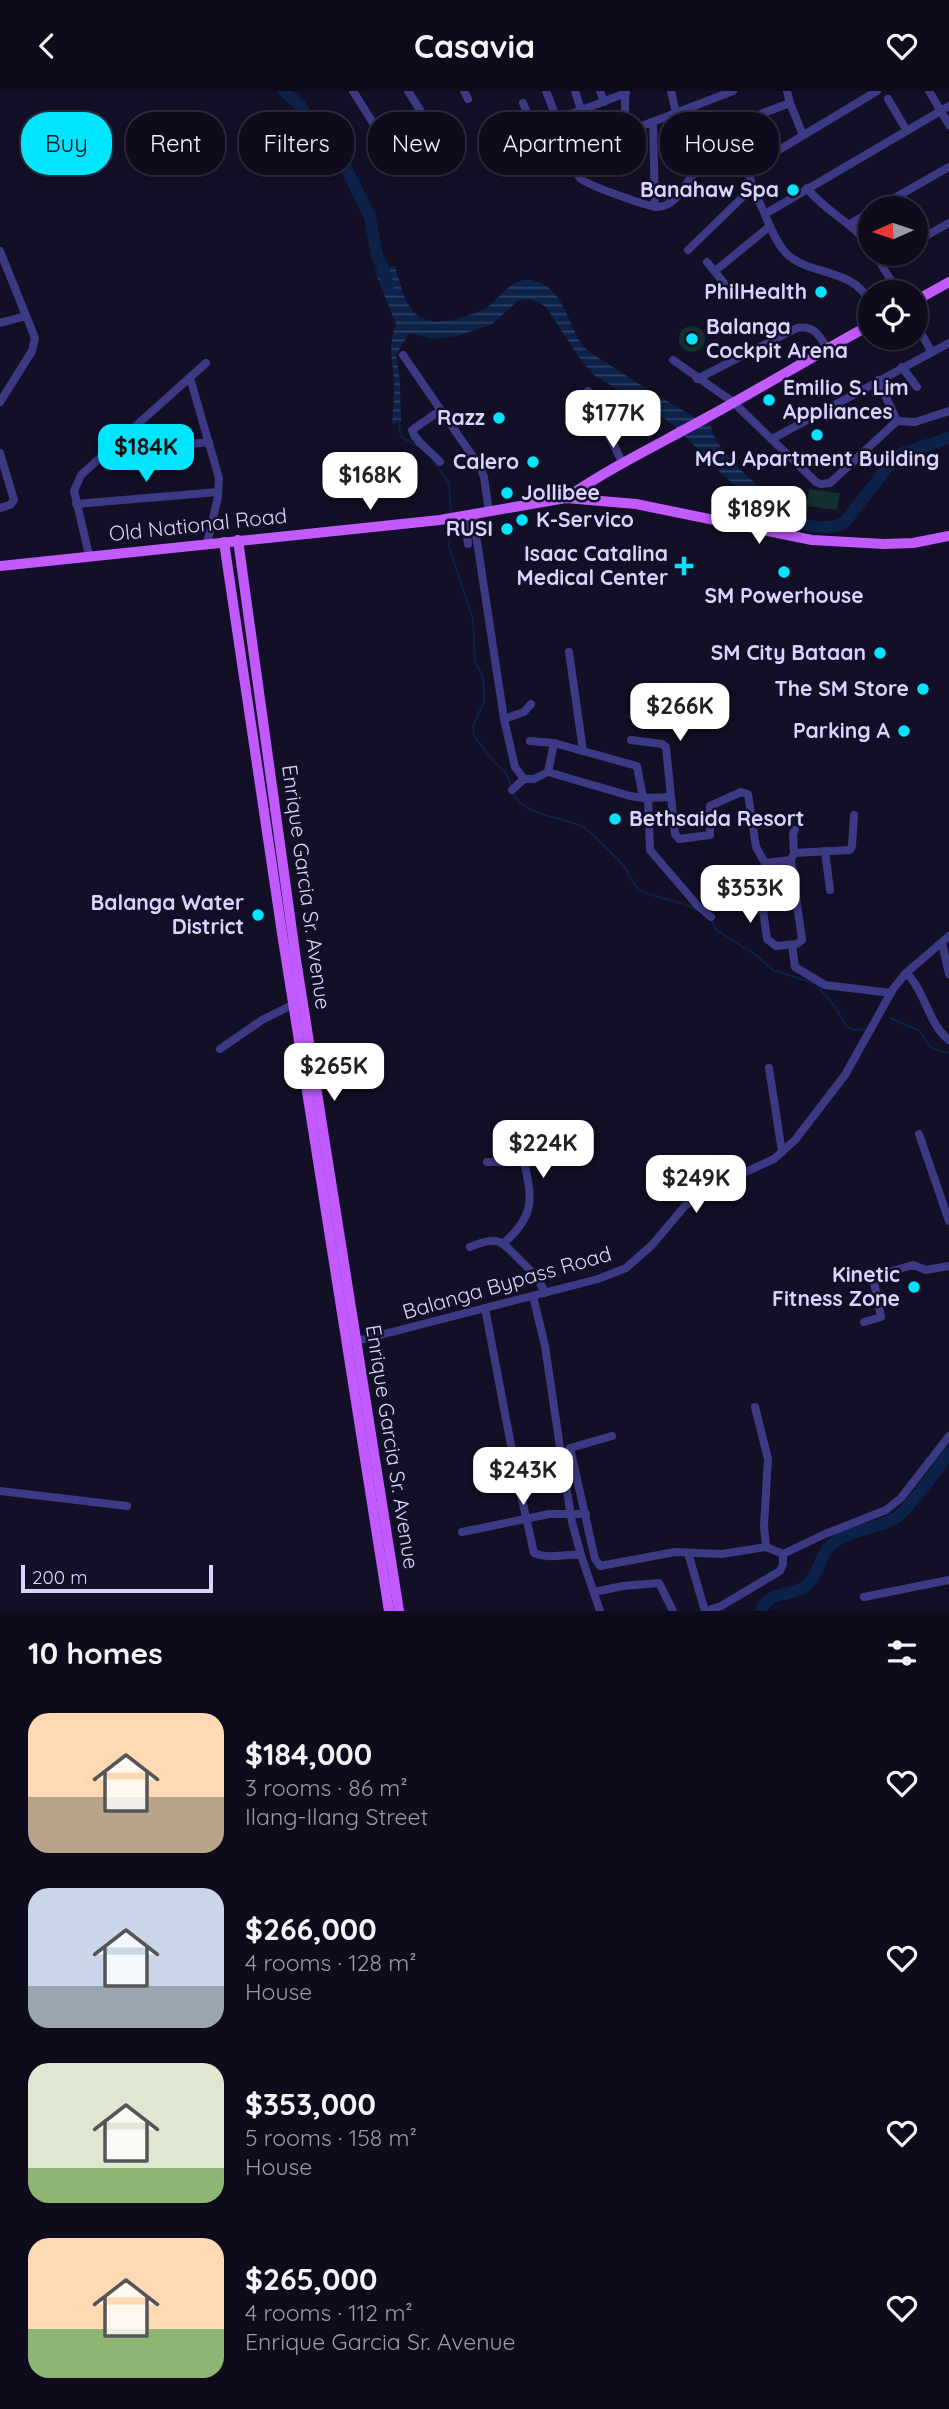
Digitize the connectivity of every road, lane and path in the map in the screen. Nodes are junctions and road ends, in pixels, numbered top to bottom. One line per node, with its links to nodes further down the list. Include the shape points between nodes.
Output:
1 (354, 91): 25 (street)
2 (408, 91): 18 (street)
3 (546, 91): 20 (street)
4 (575, 91): 16 (street)
5 (600, 91): 12 (street)
6 (671, 91): 23 (street)
7 (731, 91): 24 (street)
8 (787, 91): 14 (street)
9 (929, 91): 17 (street)
10 (625, 92): 12 (street); 22 (street)
11 (884, 94): 30 (street); 31 (street)
12 (604, 102): 16 (street)
13 (523, 103): 19 (street)
14 (790, 103): 31 (street); 37 (street, via 728,126 676,198)
15 (949, 106): 17 (street)
16 (581, 110): 21 (street)
17 (940, 111): 29 (street); 30 (street)
18 (421, 112)
19 (527, 112)
20 (554, 112)
21 (576, 112)
22 (625, 112)
23 (676, 112)
24 (678, 112)
25 (368, 114)
26 (660, 119): 27 (street)
27 (653, 122): 28 (street); 37 (street)
28 (646, 125)
29 (949, 125)
30 (907, 131): 35 (street)
31 (803, 135): 34 (street, via 749,169)
32 (949, 167): 36 (street)
33 (577, 175): 37 (street, via 590,185)
34 (753, 187): 38 (street); 45 (street)
35 (807, 188): 38 (street); 41 (street, via 817,201)
36 (898, 196)
37 (656, 207)
38 (765, 214): 42 (street)
39 (858, 219): 41 (street)
40 (949, 223): 44 (street)
41 (850, 224): 43 (street)
42 (770, 226): 49 (street); 52 (street, via 785,253)
43 (858, 233)
44 (928, 235)
45 (688, 250)
46 (0, 251): 48 (street)
47 (707, 262): 49 (street)
48 (4, 271): 54 (street)
49 (715, 271): 50 (street)
50 (724, 282)
51 (949, 282): 53 (main road)
52 (858, 287)
53 (928, 294)
54 (26, 316): 55 (street); 70 (street, via 35,333 34,345)
55 (0, 323)
56 (858, 331): 59 (main road)
57 (949, 343): 60 (street)
58 (928, 346): 60 (street)
59 (827, 348): 66 (street, via 812,328 797,328); 71 (main road)
60 (931, 351): 64 (street)
61 (403, 355): 72 (street)
62 (673, 360): 66 (street)
63 (206, 363): 65 (street)
64 (902, 367): 67 (street); 68 (street)
65 (190, 378): 76 (street); 78 (street)
66 (697, 379): 71 (street)
67 (878, 380): 74 (street); 75 (street)
68 (917, 387)
69 (588, 391): 80 (street)
70 (0, 402)
71 (733, 402): 75 (street); 80 (main road)
72 (441, 410): 79 (street, via 412,430); 85 (street, via 480,467)
73 (949, 411): 74 (street, via 915,422)
74 (897, 421): 75 (street, via 830,483 816,482)
75 (772, 439)
76 (209, 442): 78 (street); 81 (street, via 218,471)
77 (0, 453): 84 (street, via 14,500)
78 (104, 454): 83 (street, via 81,475 74,491)
79 (440, 462)
80 (622, 462): 82 (main road)
81 (218, 492): 83 (street); 90 (street)
82 (566, 498): 85 (main road, Old National Road); 87 (main road, via 636,504 812,540 904,543)
83 (76, 504): 92 (street)
84 (0, 508)
85 (489, 512): 86 (main road, Old National Road)
86 (461, 517): 88 (main road, Old National Road); 91 (street); 96 (street)
87 (949, 536)
88 (238, 540): 89 (main road, Old National Road); 115 (main road, Enrique Garcia Sr. Avenue)
89 (224, 542): 90 (main road, Old National Road); 115 (main road, Enrique Garcia Sr. Avenue)
90 (206, 543): 92 (main road, Old National Road)
91 (468, 544)
92 (89, 555): 93 (main road, Old National Road)
93 (0, 566)
94 (569, 652): 100 (street)
95 (531, 704): 96 (street)
96 (505, 719): 102 (street, via 515,767)
97 (631, 740): 104 (street, via 666,747)
98 (530, 741): 99 (street)
99 (554, 743): 100 (street); 101 (street)
100 (583, 751): 105 (street, via 637,767)
101 (548, 772): 102 (street); 105 (street)
102 (524, 779): 103 (street)
103 (512, 790)
104 (671, 797): 105 (street); 110 (street, via 679,839 710,835 710,806 741,792 748,794 756,847)
105 (645, 798): 112 (street, via 650,850)
106 (854, 815): 108 (street, via 850,850)
107 (795, 830): 109 (street)
108 (825, 852): 109 (street); 111 (street)
109 (793, 856): 110 (street); 114 (street, via 802,937 801,943)
110 (765, 863): 114 (street, via 771,884 763,909 767,939 776,946)
111 (830, 890)
112 (712, 917)
113 (945, 939): 116 (street, Balanga Bypass Road); 117 (street)
114 (792, 945): 118 (street, via 795,967 825,985)
115 (292, 961): 119 (main road, Enrique Garcia Sr. Avenue); 136 (main road, Enrique Garcia Sr. Avenue)
116 (906, 973): 118 (street, Balanga Bypass Road); 120 (street)
117 (949, 974)
118 (891, 993): 125 (street, Balanga Bypass Road, via 845,1075)
119 (294, 1005): 121 (street); 136 (main road, Enrique Garcia Sr. Avenue)
120 (949, 1040)
121 (220, 1049)
122 (769, 1068): 125 (street)
123 (567, 1127): 126 (street, via 544,1136)
124 (919, 1134): 128 (street)
125 (782, 1152): 132 (street, Balanga Bypass Road, via 701,1192 626,1268)
126 (523, 1156): 127 (street, via 510,1162); 129 (street, via 531,1198 527,1215)
127 (487, 1162)
128 (949, 1221)
129 (504, 1243): 130 (street, via 484,1241); 132 (street, via 538,1276)
130 (470, 1247)
131 (949, 1266): 135 (street, via 926,1270 913,1265 875,1276 881,1317)
132 (545, 1293): 133 (street, Balanga Bypass Road)
133 (533, 1296): 134 (street, Balanga Bypass Road); 141 (street)
134 (485, 1308): 136 (street, Balanga Bypass Road); 146 (street)
135 (864, 1322)
136 (351, 1342): 155 (main road, Enrique Garcia Sr. Avenue)
137 (755, 1407): 148 (street, via 768,1459)
138 (612, 1436): 140 (street)
139 (949, 1436): 150 (street, via 901,1498 886,1510)
140 (570, 1448): 141 (street); 145 (street)
141 (562, 1461): 144 (street)
142 (0, 1490): 143 (street)
143 (127, 1506)
144 (571, 1514): 145 (street); 146 (street); 151 (street)
145 (586, 1514): 149 (street, via 600,1566)
146 (526, 1521): 147 (street); 151 (street, via 534,1553 544,1558)
147 (461, 1532)
148 (766, 1547): 149 (street, via 722,1555); 150 (street)
149 (688, 1553): 158 (street)
150 (783, 1554): 158 (street, via 780,1571)
151 (581, 1555): 153 (street)
152 (949, 1580): 154 (street)
153 (594, 1592): 156 (street); 157 (street, via 659,1583)
154 (863, 1597)
155 (394, 1610)
156 (600, 1611)
157 (673, 1611)
158 (705, 1611)

